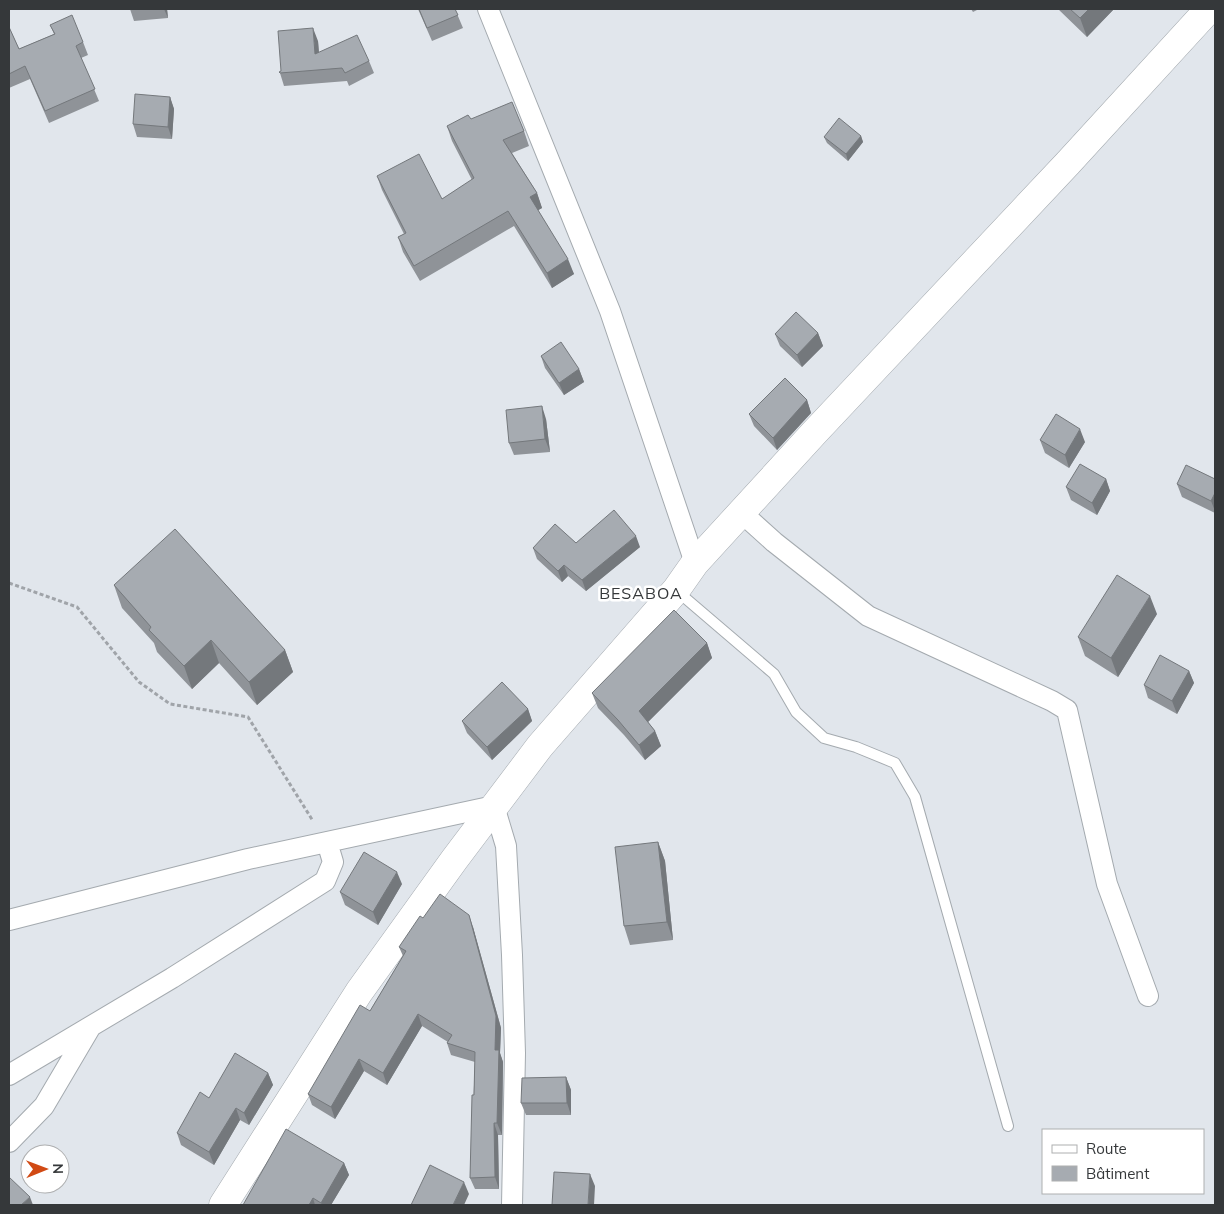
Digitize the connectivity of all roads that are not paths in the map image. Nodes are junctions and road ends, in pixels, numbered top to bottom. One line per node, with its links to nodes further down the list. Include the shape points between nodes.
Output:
1 (488, 9): 4 (street, via 610,311)
2 (1210, 9): 3 (main road)
3 (742, 513): 4 (main road); 9 (street, via 868,616 1066,710 1107,884)
4 (695, 563): 5 (main road)
5 (676, 590): 6 (main road, via 540,746); 12 (lane, via 774,674 796,712 824,738 856,746 895,763 915,798)
6 (494, 806): 7 (street); 14 (main road, via 359,992); 15 (street, via 506,846 512,955 515,1053)
7 (327, 842): 8 (street); 10 (street, via 333,862 325,881)
8 (9, 920)
9 (1148, 996)
10 (91, 1026): 11 (street); 13 (street, via 44,1106)
11 (9, 1075)
12 (1008, 1126)
13 (9, 1142)
14 (223, 1205)
15 (512, 1205)

